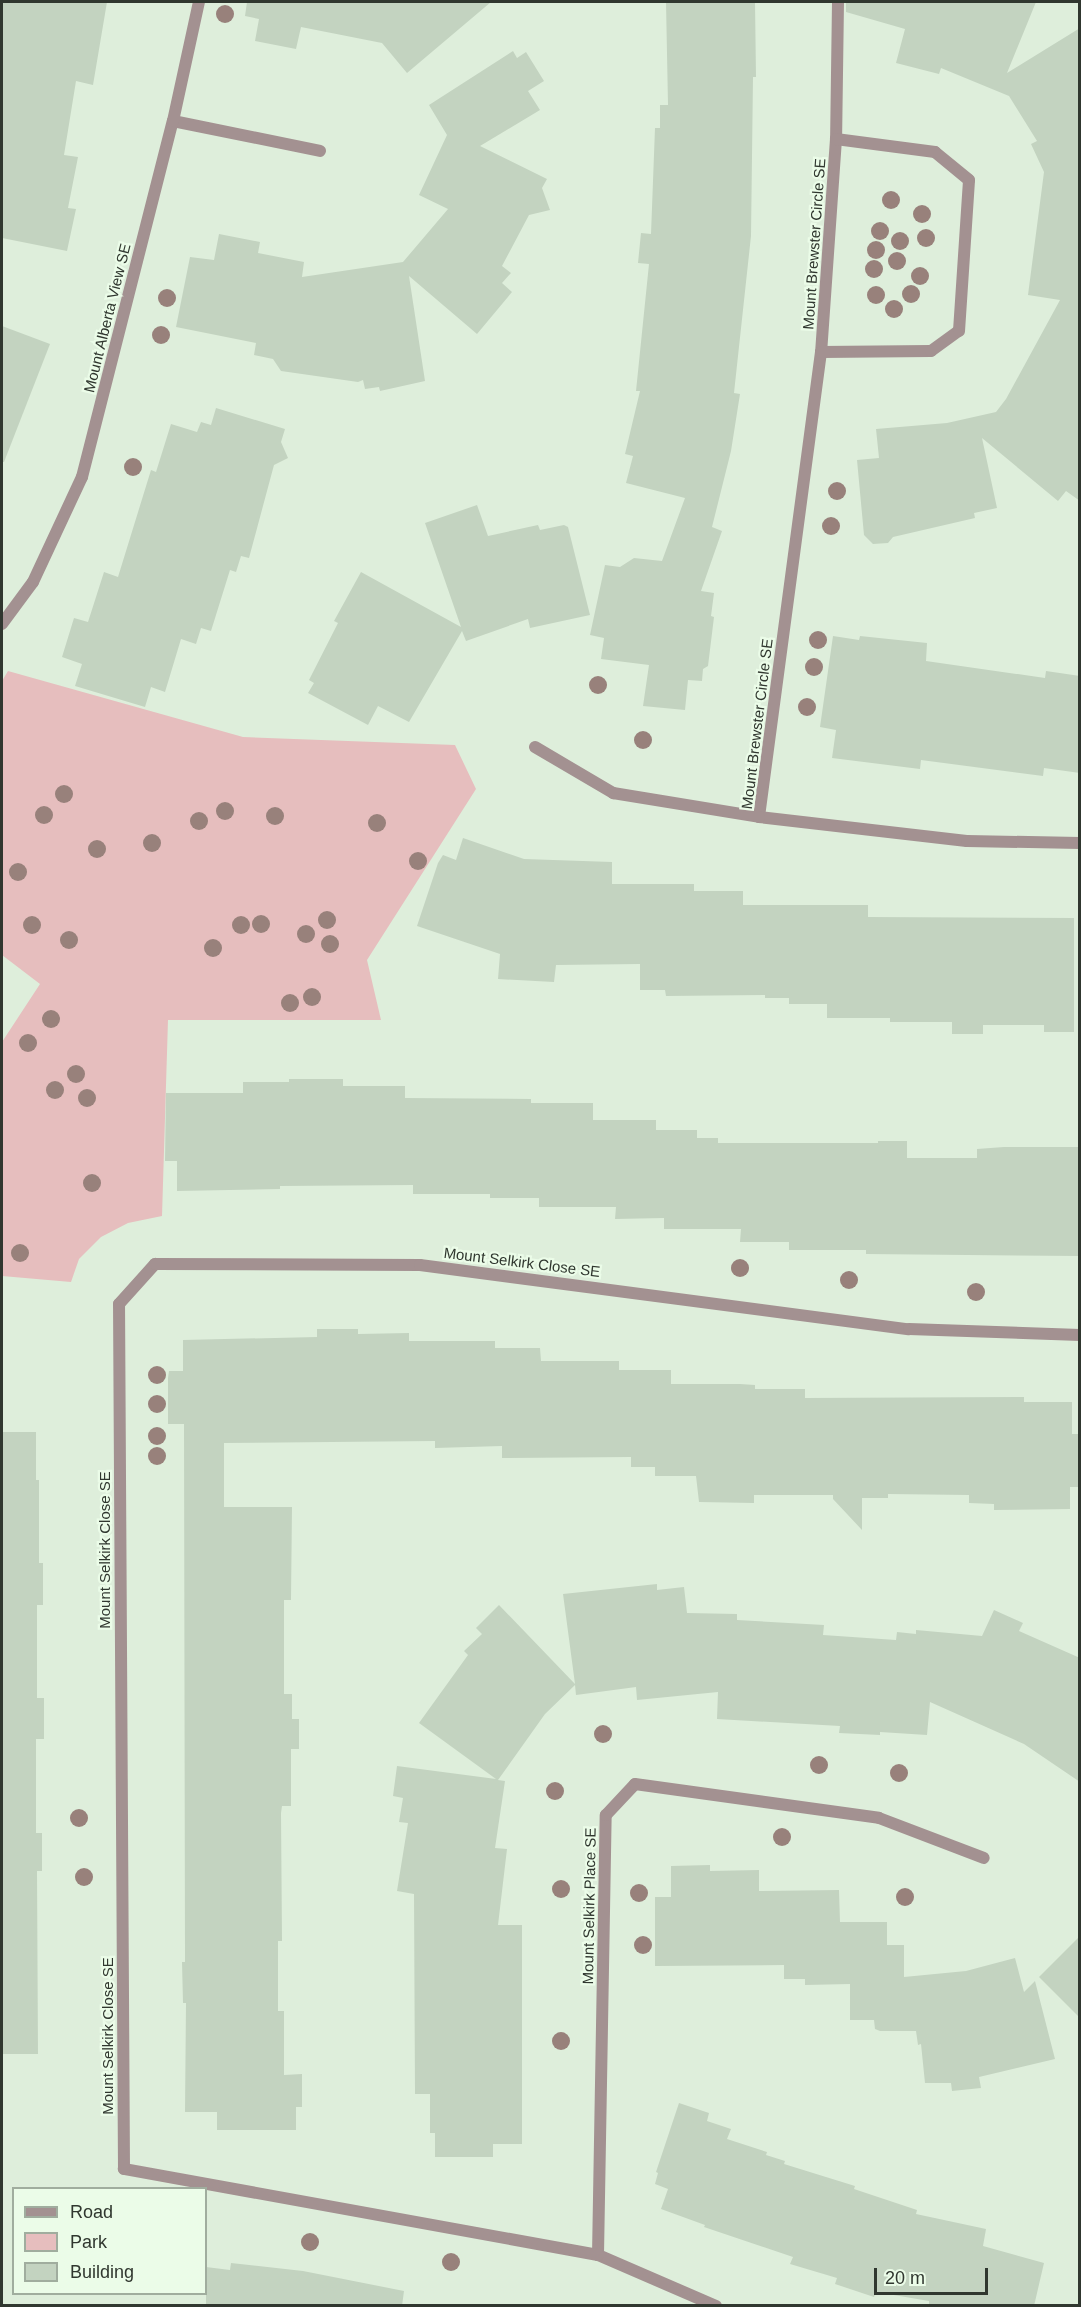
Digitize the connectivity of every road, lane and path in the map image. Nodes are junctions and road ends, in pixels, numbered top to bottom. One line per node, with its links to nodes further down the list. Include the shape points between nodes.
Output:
1 (199, 2): 3 (street, Mount Alberta View SE)
2 (838, 2): 4 (street, Mount Brewster Circle SE)
3 (173, 121): 5 (street); 7 (street, Mount Alberta View SE, via 82,477 33,582)
4 (836, 139): 6 (street, Mount Brewster Circle SE); 6 (street, Mount Brewster Circle SE, via 935,152 969,180 959,331 931,351)
5 (320, 151)
6 (821, 352): 9 (street, Mount Brewster Circle SE)
7 (2, 624)
8 (535, 747): 9 (street, via 613,793)
9 (759, 817): 10 (street, Mount Brewster Circle SE, via 968,841)
10 (1080, 843)
11 (1080, 1335): 13 (street, Mount Selkirk Close SE, via 909,1329 420,1265 155,1264 119,1304 124,2169)
12 (984, 1858): 13 (street, Mount Selkirk Place SE, via 879,1818 635,1784 606,1815)
13 (598, 2255): 14 (street, Mount Selkirk Close SE)
14 (716, 2306)

